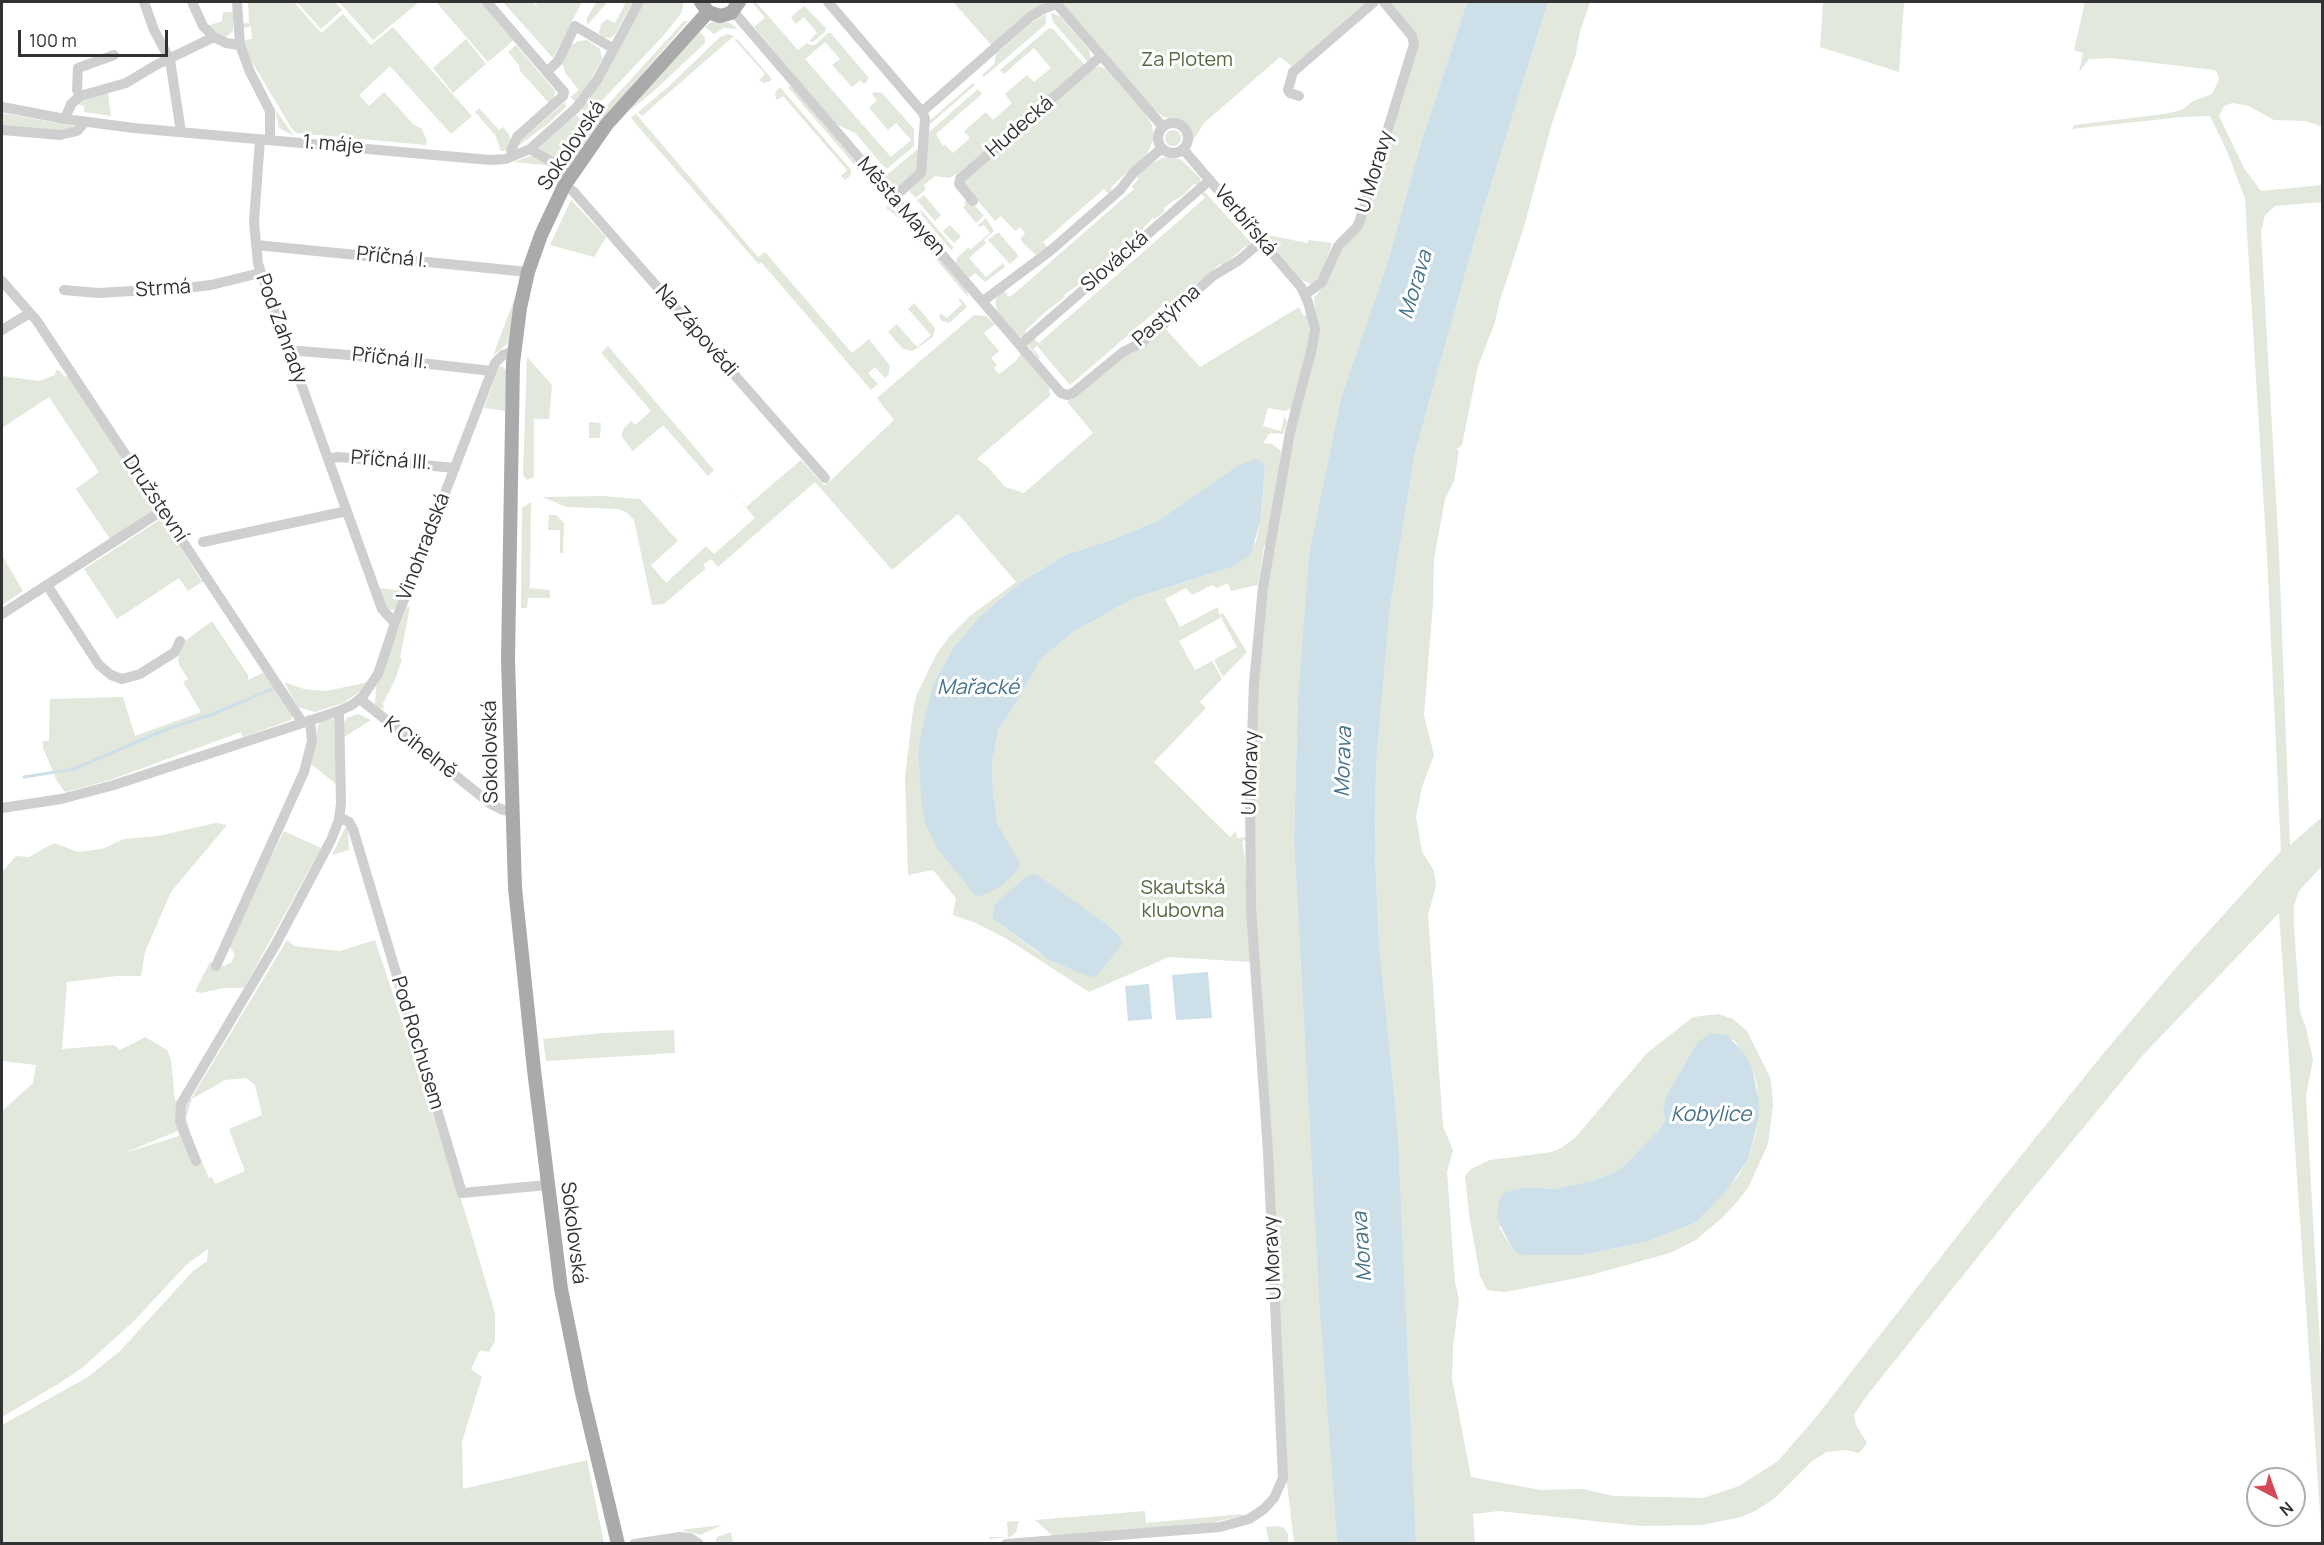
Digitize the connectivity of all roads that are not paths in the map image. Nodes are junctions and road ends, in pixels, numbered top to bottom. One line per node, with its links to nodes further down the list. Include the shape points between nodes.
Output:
1 (144, 2): 17 (street)
2 (192, 2): 12 (street, via 203,26)
3 (237, 2): 13 (street, Pod Zahrady)
4 (487, 2): 18 (street)
5 (639, 2): 14 (street, 1. máje)
6 (828, 2): 22 (street)
7 (1374, 2): 20 (street, via 1293,72 1288,90)
8 (1384, 2): 43 (street, U Moravy, via 1412,36 1414,44 1360,220 1338,246 1322,282)
9 (1056, 3): 16 (street); 22 (street, via 1030,17)
10 (736, 6): 11 (main road, Sokolovská, via 720,16); 35 (street, Města Mayen)
11 (704, 7): 34 (main road, Sokolovská, via 607,124)
12 (214, 37): 13 (street); 17 (street)
13 (240, 45): 28 (street, Pod Zahrady, via 270,111)
14 (614, 49): 18 (street, via 575,26 556,64); 29 (street, 1. máje, via 576,108)
15 (114, 55): 19 (street, via 78,68)
16 (1101, 56): 25 (street); 36 (street, Hudecká, via 960,178 959,184)
17 (170, 60): 19 (street, via 120,86); 27 (street)
18 (547, 72): 32 (street, via 564,92 563,96 517,137 511,150)
19 (80, 96): 23 (street)
20 (1299, 96)
21 (2, 107): 23 (street, 1. máje)
22 (922, 111): 35 (street, via 925,119 921,173)
23 (65, 119): 24 (street, 1. máje)
24 (85, 122): 26 (street, via 77,131 60,135); 27 (street, 1. máje)
25 (1163, 127): 30 (street, via 1158,137); 31 (street, via 1174,124 1184,129 1188,139)
26 (2, 130)
27 (181, 132): 28 (street, 1. máje)
28 (265, 139): 32 (street, 1. máje, via 490,160); 38 (street, Pod Zahrady, via 254,198)
29 (530, 148): 32 (street, 1. máje); 34 (street, via 552,162)
30 (1162, 148): 31 (street, via 1170,153); 44 (street, via 1050,251)
31 (1183, 149): 33 (street, Verbířská)
32 (513, 156)
33 (1210, 180): 37 (street, Verbířská); 47 (street, Slovácká)
34 (567, 181): 39 (main road, Sokolovská); 54 (street, Na Zápovědi)
35 (894, 198): 44 (street, Města Mayen)
36 (974, 201)
37 (1262, 241): 43 (street, Verbířská); 51 (street, Pastýrna, via 1213,276 1141,343 1123,352)
38 (256, 245): 39 (street, Příčná I.); 40 (street, Pod Zahrady)
39 (528, 272): 48 (main road, Sokolovská)
40 (260, 273): 42 (street, Strmá, via 186,288 98,293); 49 (street, Pod Zahrady)
41 (2, 281): 45 (street, Družstevní)
42 (64, 290)
43 (1306, 294): 71 (street, U Moravy, via 1314,338 1290,432 1265,577 1254,683 1250,806 1251,908 1284,1470 1278,1492 1249,1519 1220,1527)
44 (983, 301): 47 (street, Města Mayen)
45 (30, 313): 46 (street); 55 (street, Družstevní)
46 (2, 330)
47 (1020, 345): 51 (street, Města Mayen, via 1059,391)
48 (514, 351): 50 (street, Vinohradská); 66 (main road, Sokolovská, via 508,660)
49 (289, 352): 50 (street, Příčná II.); 52 (street, Pod Zahrady)
50 (488, 370): 53 (street, Vinohradská)
51 (1073, 393)
52 (328, 459): 53 (street, Příčná III.); 56 (street, Pod Zahrady)
53 (455, 468): 60 (street, Vinohradská)
54 (825, 478)
55 (162, 510): 58 (street); 64 (street, Družstevní)
56 (346, 511): 57 (street); 60 (street, Pod Zahrady, via 382,609)
57 (203, 542)
58 (47, 585): 59 (street); 61 (street, via 99,665 111,675 122,679 140,674 175,652)
59 (2, 614)
60 (395, 623): 62 (street, Vinohradská, via 378,674)
61 (180, 641)
62 (360, 699): 63 (street, Vinohradská); 66 (street, K Cihelně, via 491,804)
63 (339, 711): 64 (street, Vinohradská); 67 (street)
64 (306, 721): 65 (street, Vinohradská, via 114,785 62,799); 68 (street, via 312,741 304,772)
65 (2, 808)
66 (512, 811): 70 (main road, Sokolovská, via 517,909)
67 (339, 817): 69 (street, via 331,840 276,944 181,1104 180,1121); 70 (street, Pod Rochusem, via 354,829 462,1192)
68 (216, 966)
69 (196, 1161)
70 (547, 1185): 72 (main road, Sokolovská, via 566,1320)
71 (1047, 1542): 75 (street, U Moravy)
72 (618, 1544)
73 (634, 1544): 74 (street, via 680,1537)
74 (699, 1544)
75 (1006, 1544)

